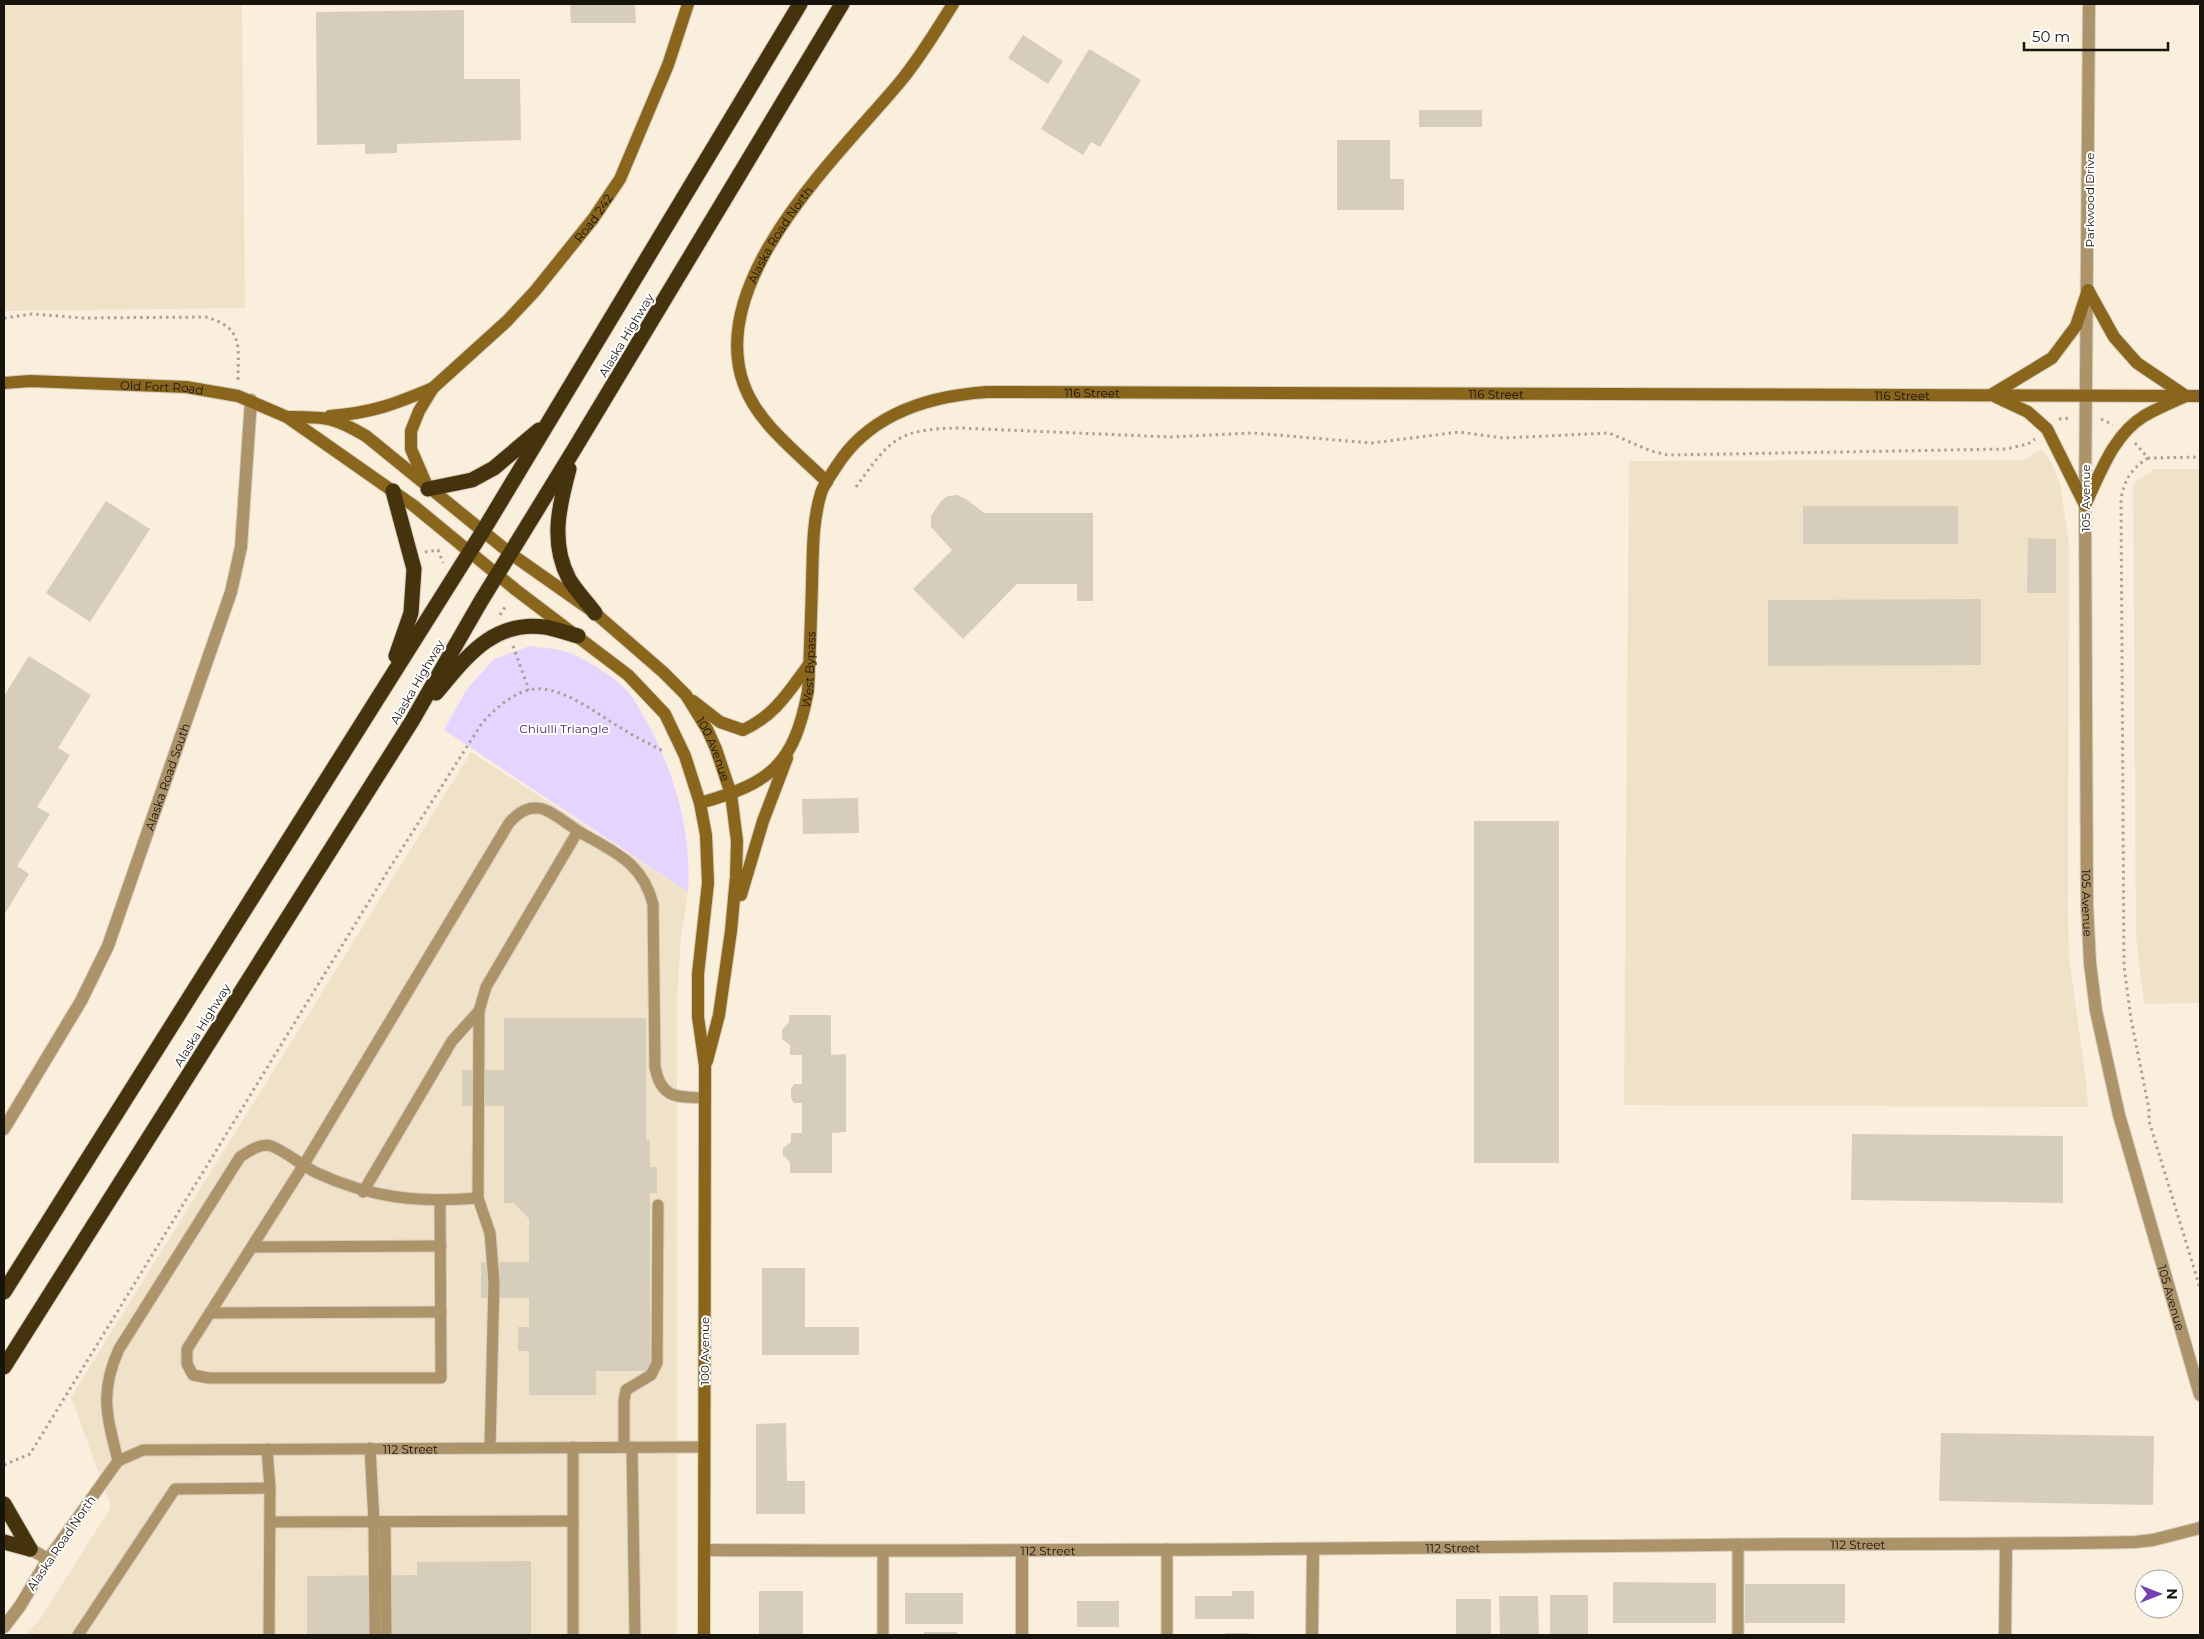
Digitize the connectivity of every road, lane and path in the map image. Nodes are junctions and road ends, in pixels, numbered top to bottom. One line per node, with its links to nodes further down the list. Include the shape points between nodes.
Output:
1 (688, 4): 11 (main road, Road 242, via 651,108 620,179 599,211 507,321)
2 (800, 4): 21 (highway, Alaska Highway)
3 (842, 4): 24 (highway, Alaska Highway)
4 (953, 4): 27 (main road, Alaska Road North, via 917,60 843,145 790,215 752,279 743,309 738,359 744,385 762,418)
5 (2089, 4): 6 (street, Parkwood Drive)
6 (2088, 290): 12 (main road, via 2076,326 2052,358); 14 (street, Parkwood Drive); 15 (main road, via 2114,337 2137,363)
7 (4, 318): 13 (path, via 32,314 83,318 206,317 222,322 236,335 238,343)
8 (4, 376): 9 (main road, Old Fort Road)
9 (30, 380): 10 (main road, Old Fort Road); 13 (main road, Old Fort Road, via 186,387)
10 (4, 383)
11 (433, 388): 18 (main road, Road 242, via 364,413); 29 (main road, Road 242, via 411,431 411,449)
12 (1991, 395): 14 (main road, 116 Street); 22 (main road, via 2028,412); 27 (main road, 116 Street, via 957,394 925,401 878,424 857,441)
13 (238, 396): 17 (main road, Old Fort Road)
14 (2086, 396): 15 (main road, 116 Street); 20 (street, 105 Avenue)
15 (2186, 396): 16 (main road, 116 Street); 23 (main road, via 2143,417)
16 (2200, 396)
17 (251, 400): 19 (main road, Old Fort Road); 55 (street, Alaska Road South, via 242,547 231,592 108,946 81,1001)
18 (325, 416): 19 (main road, Old Fort Road); 29 (main road, Old Fort Road, via 366,436)
19 (287, 417): 30 (main road, Old Fort Road)
20 (2085, 418): 22 (path, via 2061,418); 23 (path, via 2105,419); 31 (street, 105 Avenue)
21 (548, 422): 29 (highway, via 494,468 472,480); 32 (highway, Alaska Highway)
22 (2048, 429): 28 (path, via 2028,444 2006,450 1668,455 1609,433 1503,438 1459,432 1372,442 1252,433 1170,437 926,429 904,435 888,445); 31 (main road)
23 (2126, 433): 25 (path); 31 (main road, via 2110,453)
24 (575, 448): 35 (highway, Alaska Highway); 38 (highway, via 560,500 557,533 560,556 570,580)
25 (2148, 458): 26 (path); 63 (path, via 2129,474 2121,499 2124,966 2149,1121)
26 (2200, 458)
27 (827, 482): 41 (main road, West Bypass, via 812,537)
28 (856, 486)
29 (428, 489): 32 (main road, Old Fort Road)
30 (393, 491): 33 (main road, Old Fort Road); 42 (highway, via 412,554 414,591 411,613)
31 (2085, 505): 68 (street, 105 Avenue, via 2087,905 2094,995 2119,1115)
32 (483, 531): 33 (highway, Alaska Highway); 35 (main road, 100 Avenue)
33 (470, 551): 37 (main road, 100 Avenue); 42 (highway, Alaska Highway)
34 (427, 552): 36 (path, via 438,550)
35 (511, 554): 37 (highway, Alaska Highway); 38 (main road, 100 Avenue)
36 (443, 563)
37 (497, 575): 39 (main road, 100 Avenue); 45 (highway, Alaska Highway)
38 (595, 613): 44 (main road, 100 Avenue)
39 (578, 636): 45 (highway, via 546,627 528,626 491,636 472,650); 49 (main road, 100 Avenue, via 628,675 665,714 685,756)
40 (514, 646): 43 (path)
41 (810, 663): 44 (main road, via 780,705 767,717 743,730 720,722); 46 (main road, West Bypass, via 804,714)
42 (387, 680): 64 (highway, Alaska Highway)
43 (529, 690): 47 (path, via 556,692 579,700); 76 (path, via 496,708 482,723 30,1454)
44 (686, 695): 48 (main road, 100 Avenue, via 716,749)
45 (412, 720): 67 (highway, Alaska Highway)
46 (790, 751): 48 (main road, West Bypass, via 761,781); 51 (main road, via 750,859)
47 (668, 754)
48 (730, 794): 49 (main road, West Bypass); 51 (main road, 100 Avenue, via 737,841)
49 (700, 803): 53 (main road, 100 Avenue, via 706,835 708,884 698,974 698,1017)
50 (578, 831): 52 (lane, via 486,987); 54 (lane, via 631,862 649,886 653,904 655,1068 658,1082 666,1093); 56 (lane, via 544,809 528,807 518,812)
51 (731, 931): 53 (main road, 100 Avenue, via 719,1015)
52 (479, 1011): 57 (lane, via 452,1041); 58 (lane)
53 (705, 1066): 54 (main road, 100 Avenue)
54 (705, 1098): 72 (main road, 100 Avenue)
55 (4, 1129)
56 (302, 1166): 57 (lane); 62 (lane); 75 (lane, via 272,1146 254,1148 240,1157 119,1349 109,1371 106,1392)
57 (363, 1192): 59 (lane)
58 (478, 1198): 59 (lane); 70 (lane, via 490,1233 494,1282)
59 (440, 1201): 61 (lane)
60 (658, 1205): 69 (lane, via 657,1363 650,1375 626,1390)
61 (441, 1246): 62 (lane); 65 (lane)
62 (252, 1247): 66 (lane)
63 (2200, 1288)
64 (5, 1291)
65 (441, 1312): 66 (lane); 66 (lane, via 441,1378 210,1378 193,1375 187,1364 187,1349)
66 (210, 1313)
67 (4, 1367)
68 (2200, 1395)
69 (628, 1446): 71 (lane, 112 Street); 72 (lane, 112 Street); 99 (lane)
70 (490, 1447): 71 (lane, 112 Street); 73 (lane, 112 Street)
71 (573, 1447): 79 (lane)
72 (704, 1447): 89 (main road, 100 Avenue)
73 (370, 1448): 74 (lane, 112 Street); 81 (lane)
74 (267, 1449): 75 (lane, 112 Street, via 143,1450); 77 (lane)
75 (118, 1461): 92 (lane, Alaska Road North)
76 (4, 1465)
77 (270, 1488): 80 (lane); 94 (lane, via 175,1489)
78 (4, 1504): 86 (highway)
79 (574, 1521): 81 (lane); 98 (lane)
80 (270, 1522): 81 (lane); 95 (lane)
81 (380, 1522): 96 (lane); 97 (lane)
82 (2200, 1528): 85 (street, 112 Street, via 2135,1542)
83 (4, 1542): 86 (highway)
84 (1738, 1544): 85 (street, 112 Street); 88 (street, 112 Street); 105 (lane)
85 (2006, 1545): 106 (street)
86 (30, 1549): 92 (street)
87 (1168, 1549): 88 (street, 112 Street); 91 (street, 112 Street); 103 (lane)
88 (1313, 1549): 104 (street)
89 (704, 1550): 90 (street, 112 Street); 100 (main road, 100 Avenue)
90 (883, 1551): 91 (street, 112 Street); 101 (lane)
91 (1022, 1551): 102 (street)
92 (48, 1559): 93 (street, Alaska Road North)
93 (4, 1627)
94 (78, 1635)
95 (269, 1635)
96 (375, 1635)
97 (386, 1635)
98 (573, 1635)
99 (634, 1635)
100 (704, 1635)
101 (883, 1635)
102 (1022, 1635)
103 (1167, 1635)
104 (1312, 1635)
105 (1738, 1635)
106 (2005, 1635)

